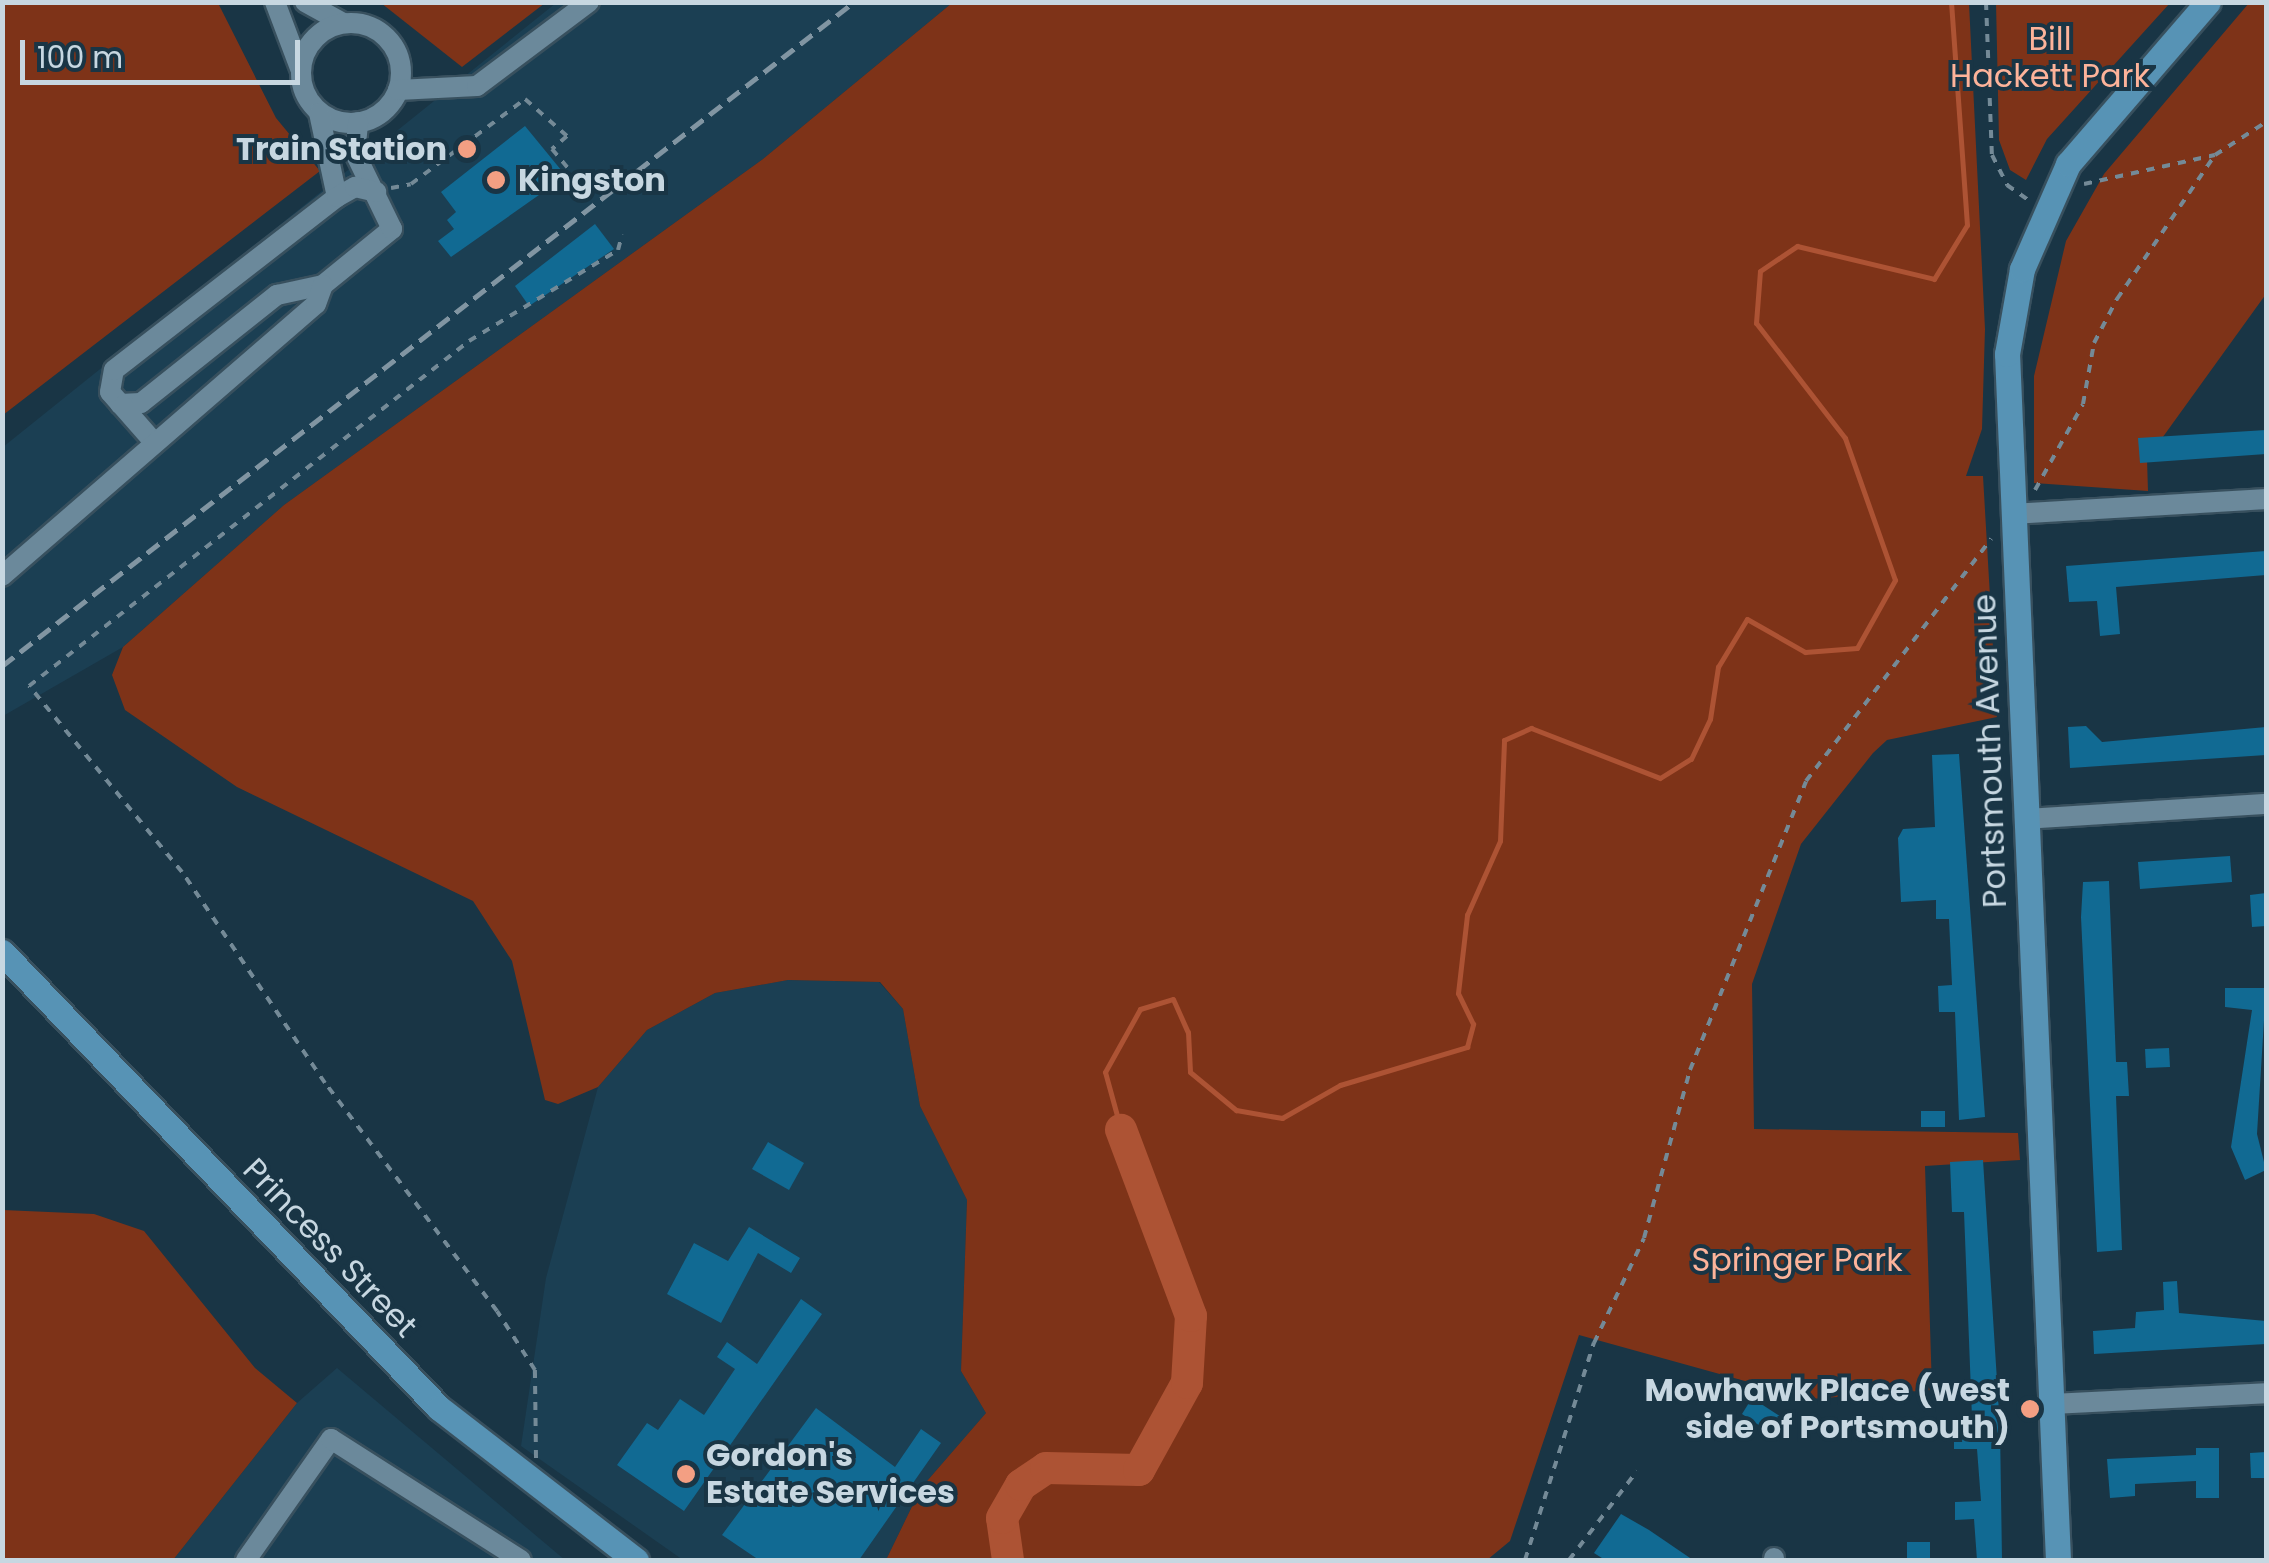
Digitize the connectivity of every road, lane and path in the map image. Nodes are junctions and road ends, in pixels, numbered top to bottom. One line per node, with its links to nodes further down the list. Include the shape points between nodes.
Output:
1 (274, 2): 8 (street)
2 (305, 2): 6 (street)
3 (589, 2): 9 (street, via 488,80)
4 (1986, 2): 19 (path, via 1992,154 2006,186)
5 (2208, 2): 26 (main road, Portsmouth Avenue, via 2090,132 2031,242 2007,354)
6 (343, 23): 7 (street, via 375,29); 8 (street, via 314,38)
7 (397, 53): 9 (street); 10 (street)
8 (300, 68): 11 (street)
9 (442, 89): 10 (street)
10 (398, 90): 12 (street, via 382,112)
11 (320, 113): 12 (street); 18 (street)
12 (358, 122): 17 (street, via 355,153)
13 (2266, 122): 14 (path)
14 (2215, 154): 16 (path); 24 (path, via 2116,298 2094,343 2083,404)
15 (569, 169): 17 (path, via 552,148 567,136 525,99 412,184)
16 (2081, 184)
17 (376, 192): 18 (street, via 355,187); 21 (street, via 392,228)
18 (336, 197): 22 (street, via 114,370 108,380)
19 (2030, 201)
20 (622, 235): 33 (path, via 618,250 455,352 29,686 182,872 325,1083 498,1311 535,1370)
21 (323, 286): 22 (street, via 278,295 141,403); 23 (street, via 316,304)
22 (120, 404): 23 (street)
23 (152, 441): 27 (street, via 52,542)
24 (2035, 490)
25 (2266, 499): 26 (street)
26 (2004, 521): 29 (main road, Portsmouth Avenue); 38 (path, via 1961,590 1806,781 1690,1070 1644,1238 1594,1343)
27 (2, 576)
28 (2266, 804): 29 (street)
29 (2026, 819): 32 (main road, Portsmouth Avenue)
30 (2, 952): 37 (main road, Princess Street, via 439,1408)
31 (2266, 1393): 32 (street)
32 (2052, 1404): 40 (main road, Portsmouth Avenue)
33 (535, 1466)
34 (1636, 1471): 39 (path)
35 (246, 1560): 36 (street, via 331,1440)
36 (520, 1560)
37 (636, 1560)
38 (1525, 1560)
39 (1569, 1560)
40 (2058, 1560)

